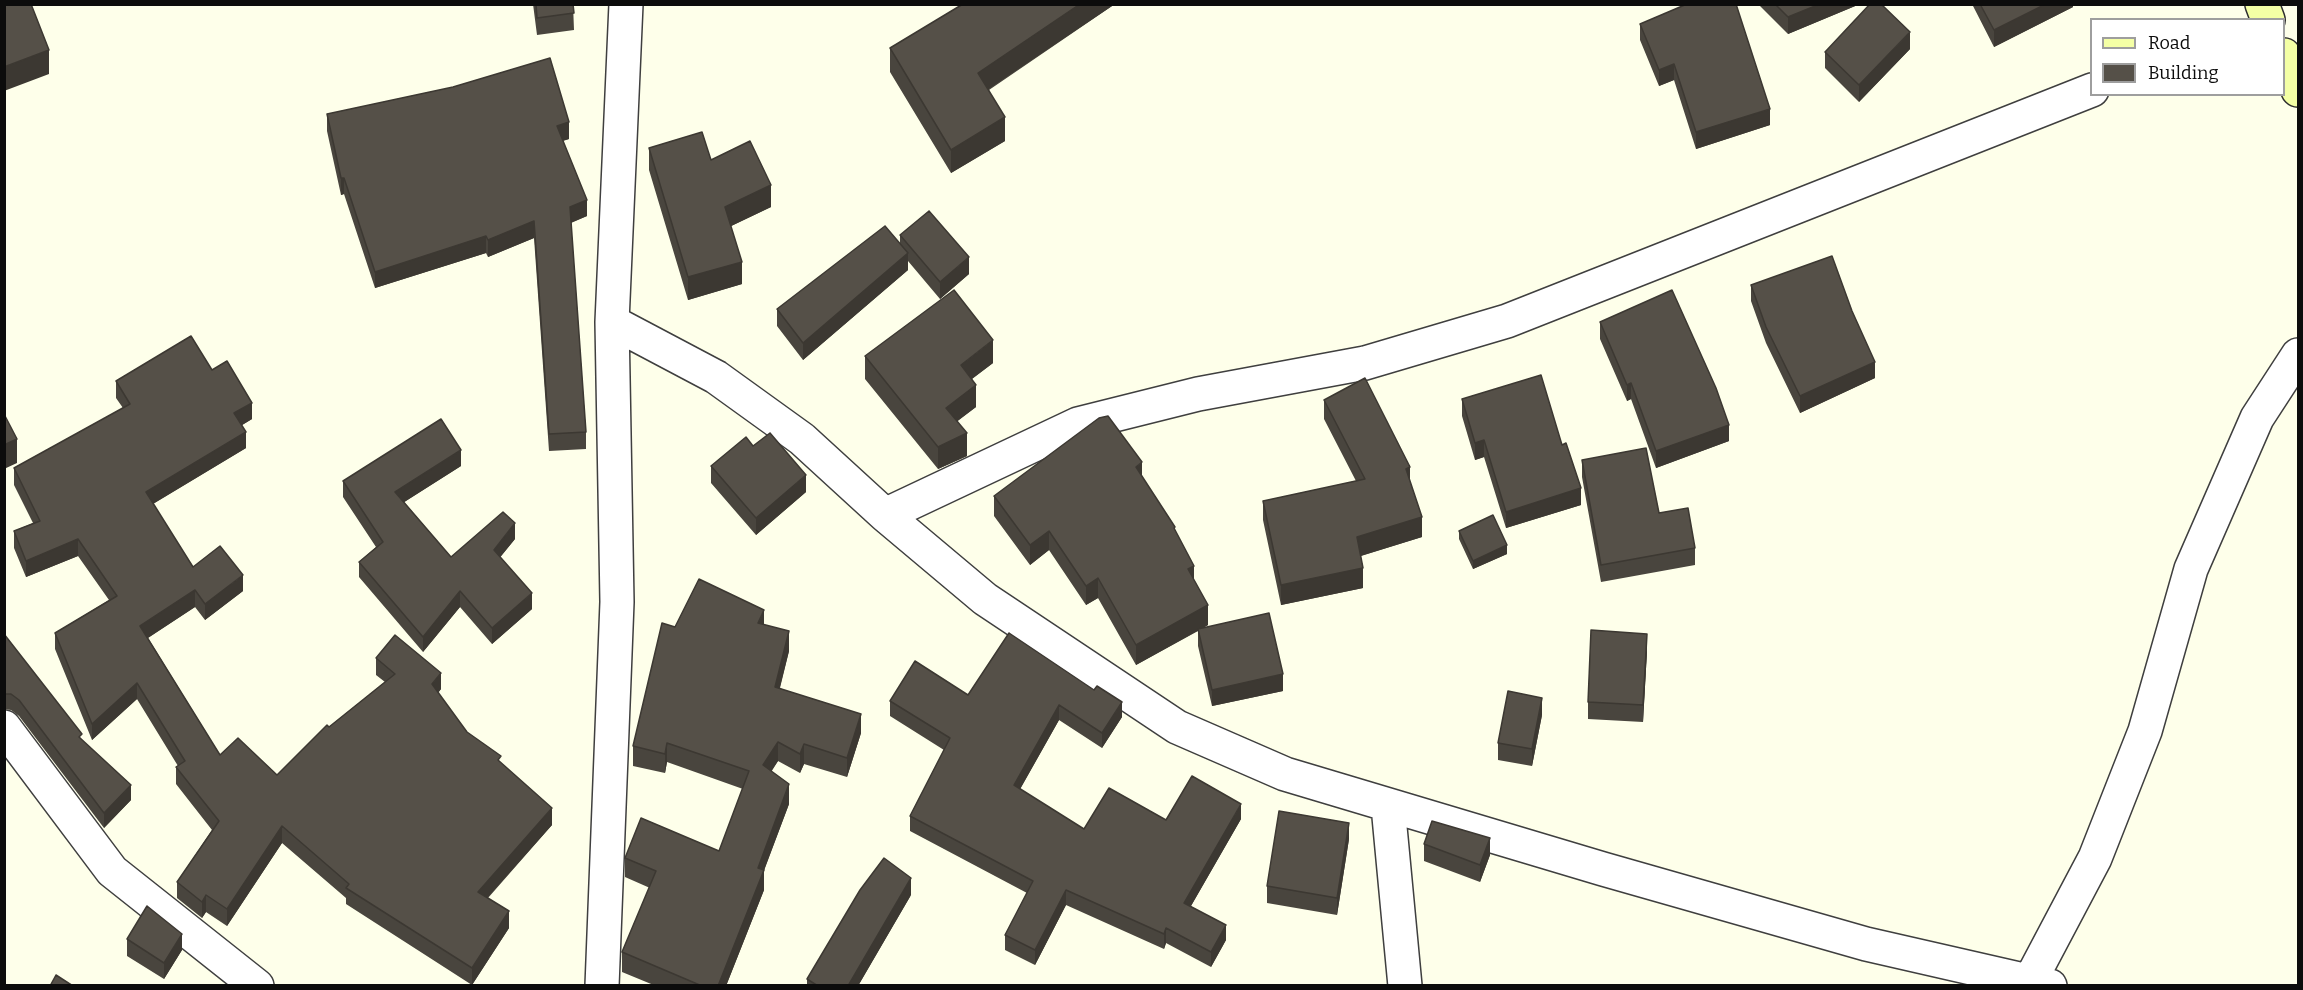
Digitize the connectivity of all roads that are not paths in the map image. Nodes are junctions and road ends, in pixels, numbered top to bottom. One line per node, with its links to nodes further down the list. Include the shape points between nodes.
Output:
1 (626, 4): 5 (street)
2 (2285, 60): 4 (main road)
3 (2090, 90): 7 (street, via 1508,321 1365,363 1198,394 1078,424)
4 (2298, 90)
5 (612, 322): 7 (street, via 716,377 802,440); 11 (street, via 617,602)
6 (2298, 356): 10 (street, via 2257,418 2192,569 2145,731)
7 (885, 515): 9 (street, via 985,599 1177,727 1286,774)
8 (4, 727): 12 (street, via 112,871)
9 (1389, 806): 10 (street, via 1866,944); 13 (street)
10 (2040, 983)
11 (608, 984)
12 (257, 986)
13 (1405, 986)

